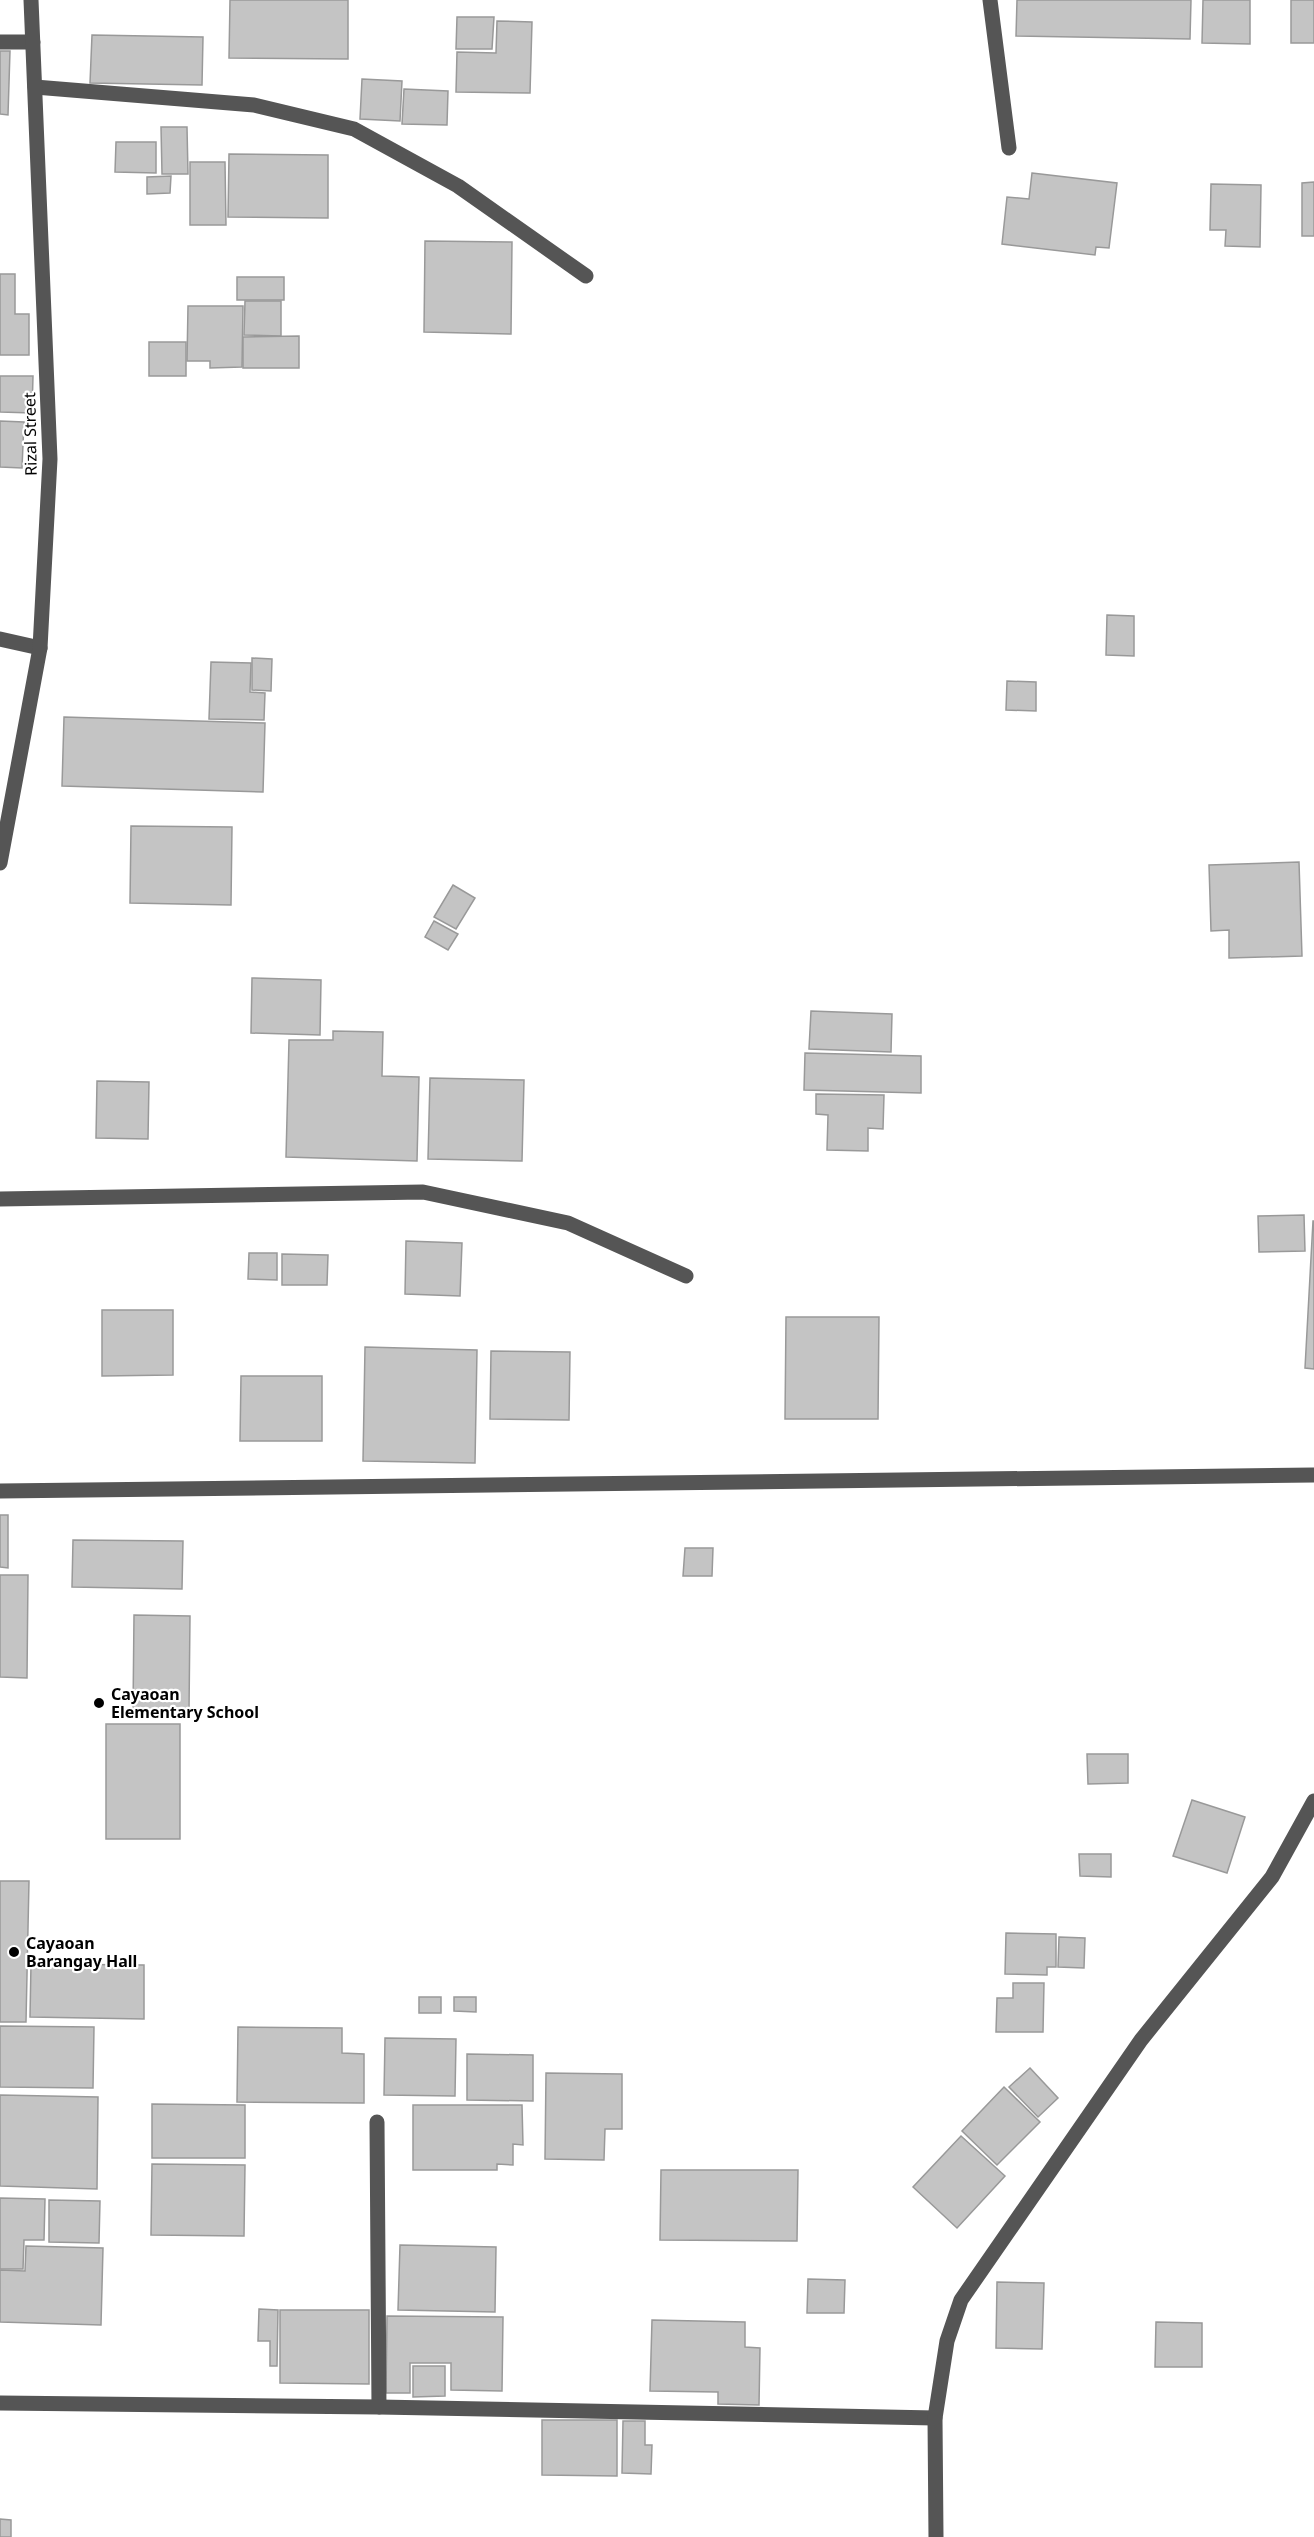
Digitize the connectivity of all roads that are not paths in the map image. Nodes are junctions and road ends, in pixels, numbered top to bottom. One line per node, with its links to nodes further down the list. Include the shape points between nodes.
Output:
1 (31, 0): 4 (street, Rizal Street)
2 (990, 0): 6 (street)
3 (0, 42): 4 (street)
4 (33, 42): 5 (street, Rizal Street)
5 (35, 87): 7 (street, via 254,105 354,129 458,186); 9 (street, Rizal Street, via 50,459)
6 (1009, 148)
7 (586, 276)
8 (0, 639): 9 (street)
9 (40, 648): 10 (street, Rizal Street)
10 (0, 863)
11 (0, 1199): 12 (street, via 423,1192 568,1223)
12 (686, 1276)
13 (1314, 1475): 14 (street)
14 (0, 1491)
15 (1314, 1801): 19 (street, via 1272,1877 1141,2040 961,2300 947,2341)
16 (377, 2122): 18 (street)
17 (0, 2403): 18 (street)
18 (379, 2407): 19 (street)
19 (935, 2418): 20 (street)
20 (936, 2537)

